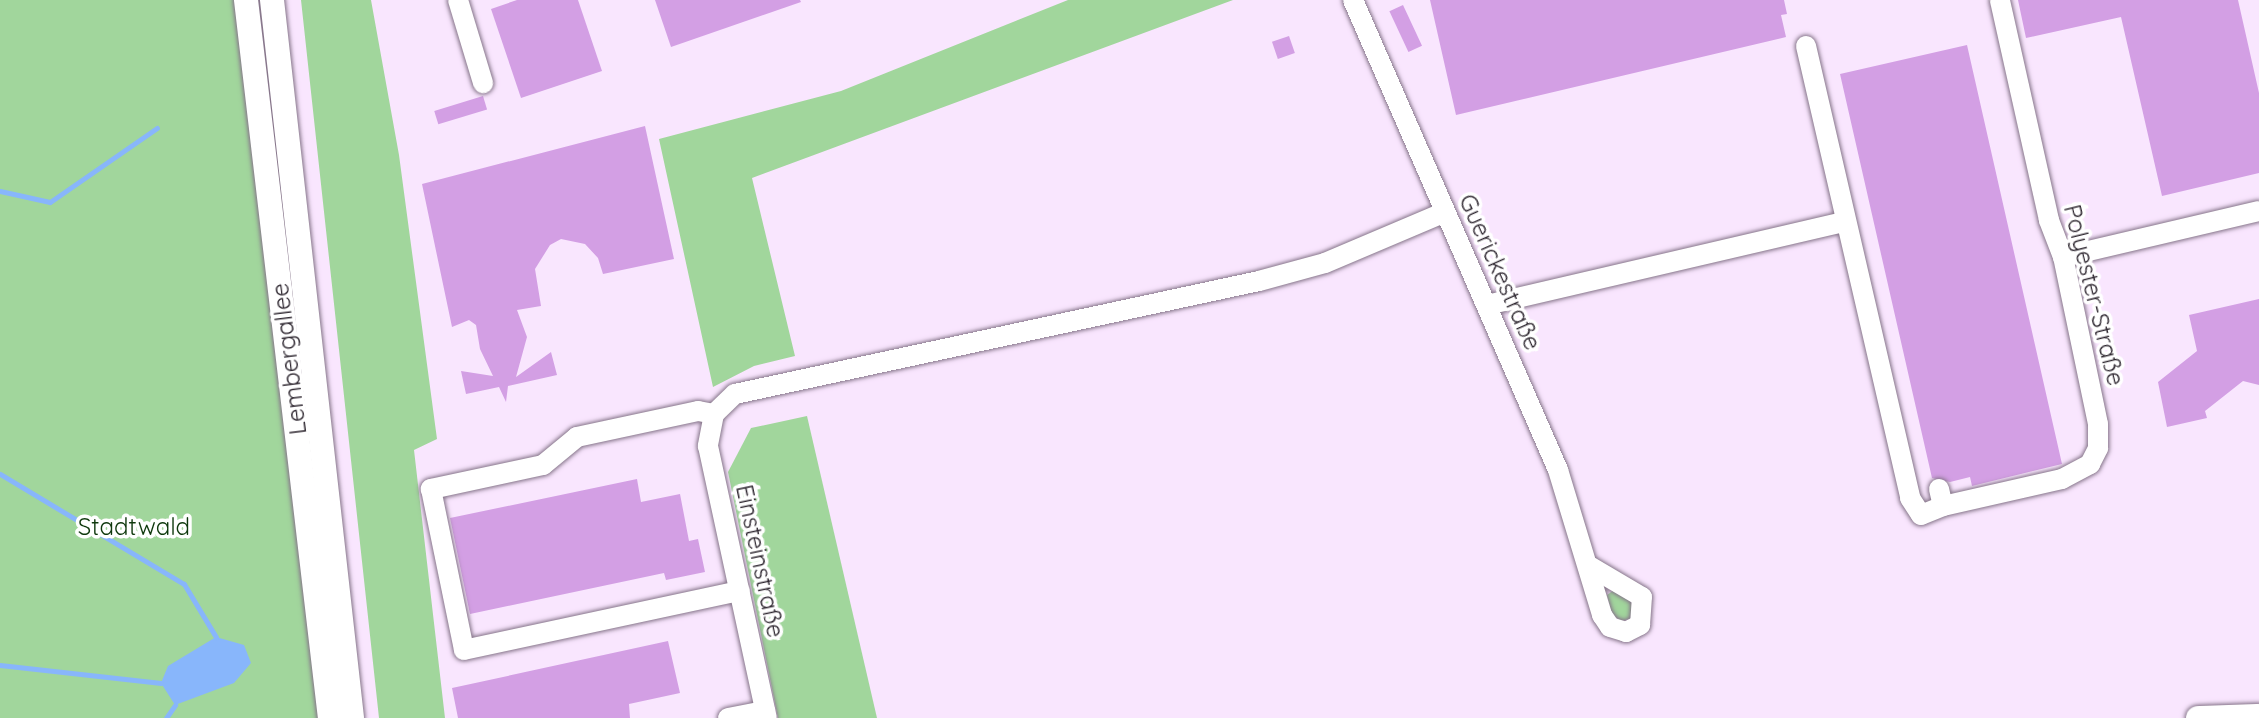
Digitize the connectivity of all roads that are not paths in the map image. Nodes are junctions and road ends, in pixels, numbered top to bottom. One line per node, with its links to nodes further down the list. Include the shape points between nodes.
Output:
1 (246, 0): 18 (main road, Lembergallee)
2 (272, 0): 19 (main road, Lembergallee)
3 (458, 0): 7 (street)
4 (1353, 0): 9 (street, Guerickestraße)
5 (2000, 0): 11 (street, Polyester-Straße, via 2049,220)
6 (1806, 46): 10 (street)
7 (483, 83)
8 (2259, 211): 11 (street)
9 (1445, 212): 12 (street, Guerickestraße); 13 (street, via 1325,263 735,394)
10 (1844, 222): 11 (street, Polyester-Straße, via 1910,498 1921,515 1946,499 2076,473 2090,464 2098,448 2098,424); 12 (street)
11 (2063, 257)
12 (1487, 305): 14 (street, Guerickestraße, via 1558,470)
13 (714, 414): 15 (street, Einsteinstraße, via 708,446); 15 (street, via 698,411 577,437 543,465 431,489 464,650)
14 (1591, 567)
15 (740, 591): 16 (street, Einsteinstraße)
16 (766, 714): 20 (street)
17 (2259, 716): 21 (main road)
18 (330, 718)
19 (352, 718)
20 (728, 718)
21 (2198, 718)

